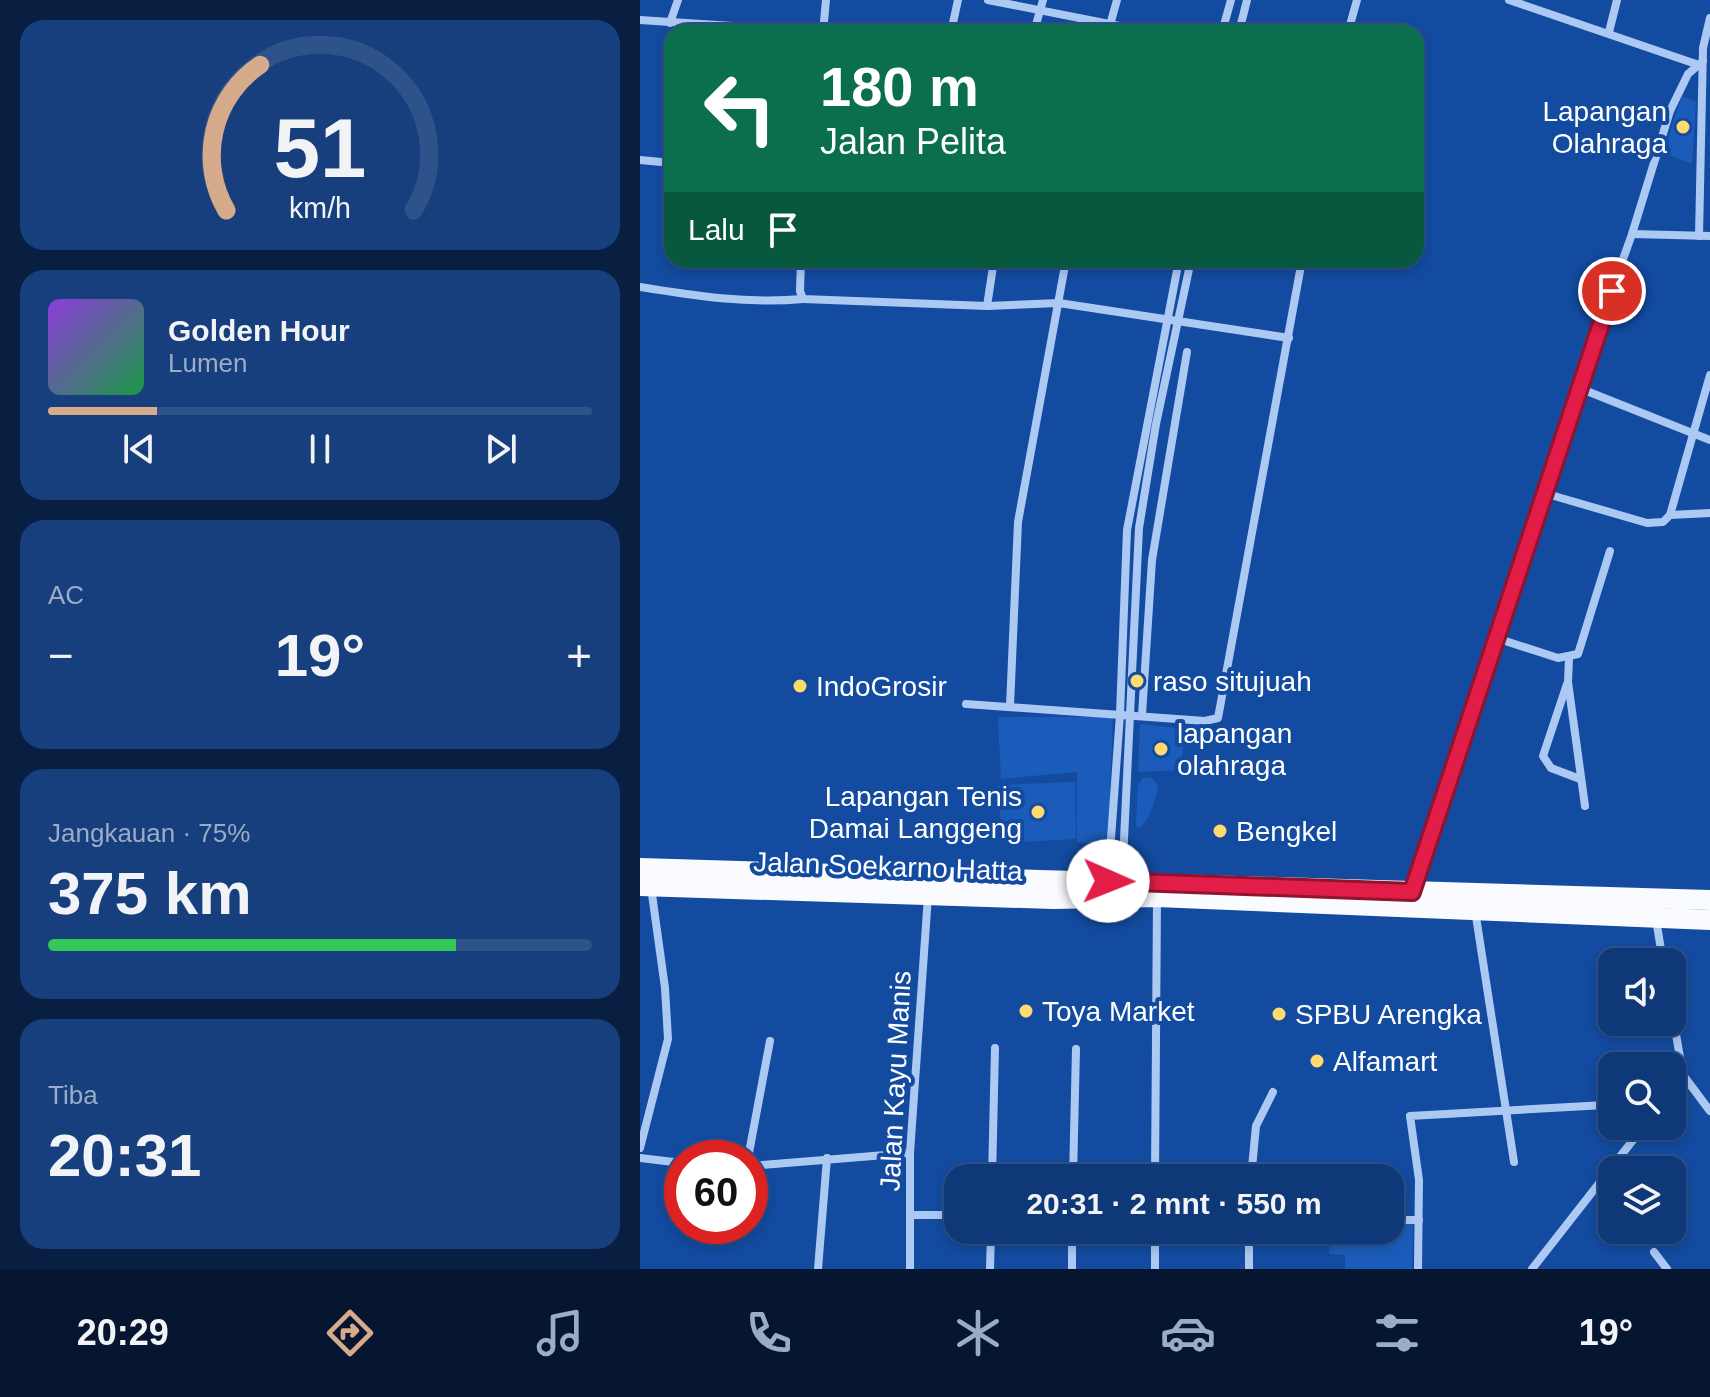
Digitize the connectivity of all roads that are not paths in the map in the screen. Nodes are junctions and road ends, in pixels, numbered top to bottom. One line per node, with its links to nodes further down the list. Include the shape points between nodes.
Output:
1 (678, 0): 14 (street)
2 (826, 0): 16 (street)
3 (958, 0): 17 (street)
4 (988, 0): 11 (street)
5 (1117, 0): 19 (street)
6 (1231, 0): 20 (street)
7 (1247, 0): 21 (street)
8 (1357, 0): 22 (street)
9 (1509, 0): 23 (street)
10 (1617, 0): 23 (street)
11 (1042, 5): 18 (street)
12 (1710, 18): 24 (street)
13 (640, 20): 14 (street)
14 (670, 23): 15 (street)
15 (687, 24)
16 (824, 24)
17 (953, 24)
18 (1095, 24)
19 (1110, 24)
20 (1224, 24)
21 (1241, 24)
22 (1350, 24)
23 (1609, 32): 24 (street)
24 (1700, 63): 27 (street, via 1688,74 1670,111); 28 (street)
25 (640, 160): 26 (street)
26 (664, 162)
27 (1632, 234): 28 (street); 45 (street)
28 (1699, 236): 29 (street)
29 (1710, 236)
30 (801, 268): 37 (street)
31 (993, 268): 39 (street)
32 (1065, 268): 38 (street)
33 (1177, 268): 40 (street)
34 (1189, 268): 41 (street)
35 (1301, 268): 42 (street)
36 (640, 287): 37 (street, via 711,299)
37 (803, 299): 39 (street)
38 (1059, 303): 39 (street); 40 (street); 62 (street, via 1018,522)
39 (987, 306)
40 (1167, 319): 41 (street); 56 (street, via 1127,530)
41 (1178, 322): 42 (street); 46 (street)
42 (1289, 338): 64 (street, via 1221,713 1205,721)
43 (1187, 352): 47 (street)
44 (1710, 375): 48 (street)
45 (1579, 388): 48 (street); 50 (street)
46 (1156, 424): 47 (street); 53 (street)
47 (1174, 427): 54 (street)
48 (1691, 434): 49 (street); 52 (street)
49 (1710, 440)
50 (1544, 493): 52 (street, via 1647,523 1663,522); 58 (street)
51 (1710, 513): 52 (street)
52 (1670, 515)
53 (1139, 528): 54 (street); 56 (street)
54 (1156, 532): 57 (street)
55 (1610, 551): 59 (street, via 1583,645)
56 (1129, 598): 57 (street); 63 (street)
57 (1147, 598): 64 (street)
58 (1496, 638): 59 (street); 70 (street)
59 (1569, 658): 60 (street)
60 (1568, 682): 65 (street); 65 (street, via 1543,756 1551,768)
61 (966, 704): 62 (street)
62 (1010, 706): 63 (street)
63 (1124, 714): 64 (street); 68 (street); 68 (street)
64 (1142, 715)
65 (1580, 779): 66 (street)
66 (1585, 806)
67 (640, 868): 68 (main road, Jalan Soekarno Hatta)
68 (1115, 881): 70 (main road, Jalan Soekarno Hatta)
69 (646, 886): 71 (main road, Jalan Soekarno Hatta); 88 (street, via 665,988 668,1039)
70 (1412, 892): 73 (main road, Jalan Soekarno Hatta)
71 (928, 895): 72 (main road, Jalan Soekarno Hatta); 89 (street, Jalan Kayu Manis)
72 (1157, 897): 74 (main road, Jalan Soekarno Hatta); 97 (street)
73 (1710, 900)
74 (1475, 909): 75 (main road, Jalan Soekarno Hatta); 84 (street)
75 (1656, 917): 76 (main road, Jalan Soekarno Hatta); 77 (street)
76 (1710, 920)
77 (1661, 948)
78 (770, 1041): 86 (street)
79 (995, 1048): 95 (street)
80 (1076, 1049): 96 (street)
81 (1686, 1079): 85 (street)
82 (1273, 1092): 98 (street, via 1256,1126)
83 (1598, 1105): 84 (street)
84 (1505, 1108): 93 (street); 102 (street, via 1410,1116 1418,1159)
85 (1710, 1111)
86 (751, 1140)
87 (1633, 1140): 115 (street)
88 (640, 1148)
89 (910, 1153): 91 (street); 99 (street, Jalan Kayu Manis)
90 (640, 1158): 92 (street)
91 (827, 1158): 94 (street); 108 (street)
92 (664, 1161)
93 (1514, 1162)
94 (768, 1164)
95 (992, 1164)
96 (1073, 1164)
97 (1155, 1164)
98 (1252, 1164)
99 (910, 1215): 100 (street); 109 (street, Jalan Kayu Manis)
100 (944, 1215)
101 (1404, 1220): 102 (street)
102 (1419, 1220): 114 (street)
103 (991, 1244): 110 (street)
104 (1072, 1244): 111 (street)
105 (1155, 1244): 112 (street)
106 (1249, 1244): 113 (street)
107 (1654, 1252): 116 (street)
108 (818, 1269)
109 (910, 1269)
110 (990, 1269)
111 (1072, 1269)
112 (1155, 1269)
113 (1249, 1269)
114 (1418, 1269)
115 (1532, 1269)
116 (1667, 1269)

